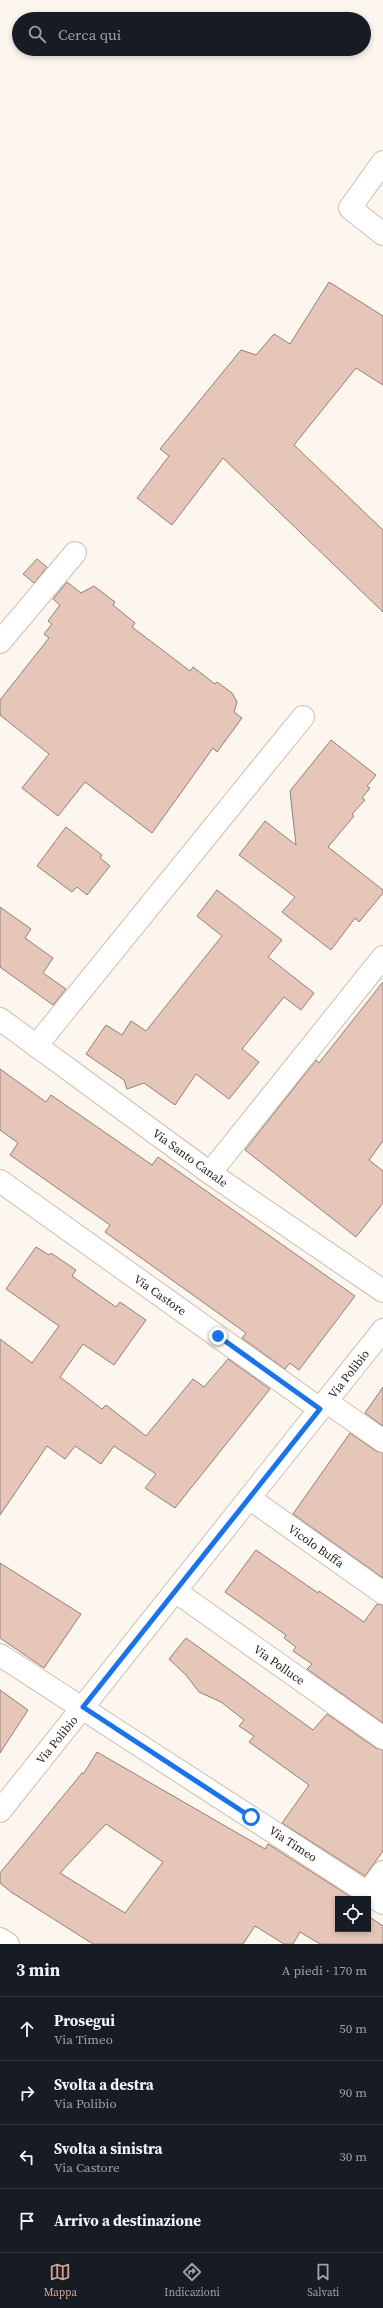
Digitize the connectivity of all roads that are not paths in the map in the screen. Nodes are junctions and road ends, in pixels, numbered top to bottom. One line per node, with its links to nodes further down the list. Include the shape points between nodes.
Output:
1 (383, 162): 2 (street, via 350,208)
2 (383, 234)
3 (75, 553): 4 (street)
4 (0, 642)
5 (303, 716): 8 (street)
6 (383, 957): 9 (street)
7 (0, 1020): 8 (street, Via Santo Canale)
8 (36, 1046): 9 (street, Via Santo Canale)
9 (210, 1173): 11 (street, Via Santo Canale)
10 (0, 1181): 13 (street, Via Castore)
11 (383, 1291)
12 (383, 1330): 13 (street, Via Polibio)
13 (323, 1405): 14 (street, Via Castore); 15 (street, Via Polibio)
14 (383, 1441)
15 (249, 1498): 16 (street, Via Polibio); 17 (street, Vicolo Buffa)
16 (175, 1591): 19 (street, Via Polibio); 20 (street, Via Polluce)
17 (383, 1593)
18 (0, 1655): 19 (street, Via Timeo)
19 (83, 1707): 21 (street, Via Polibio); 23 (street, Via Timeo)
20 (383, 1738)
21 (0, 1811)
22 (383, 1872): 23 (street)
23 (376, 1898)
24 (0, 1939): 25 (street)
25 (8, 1944)

